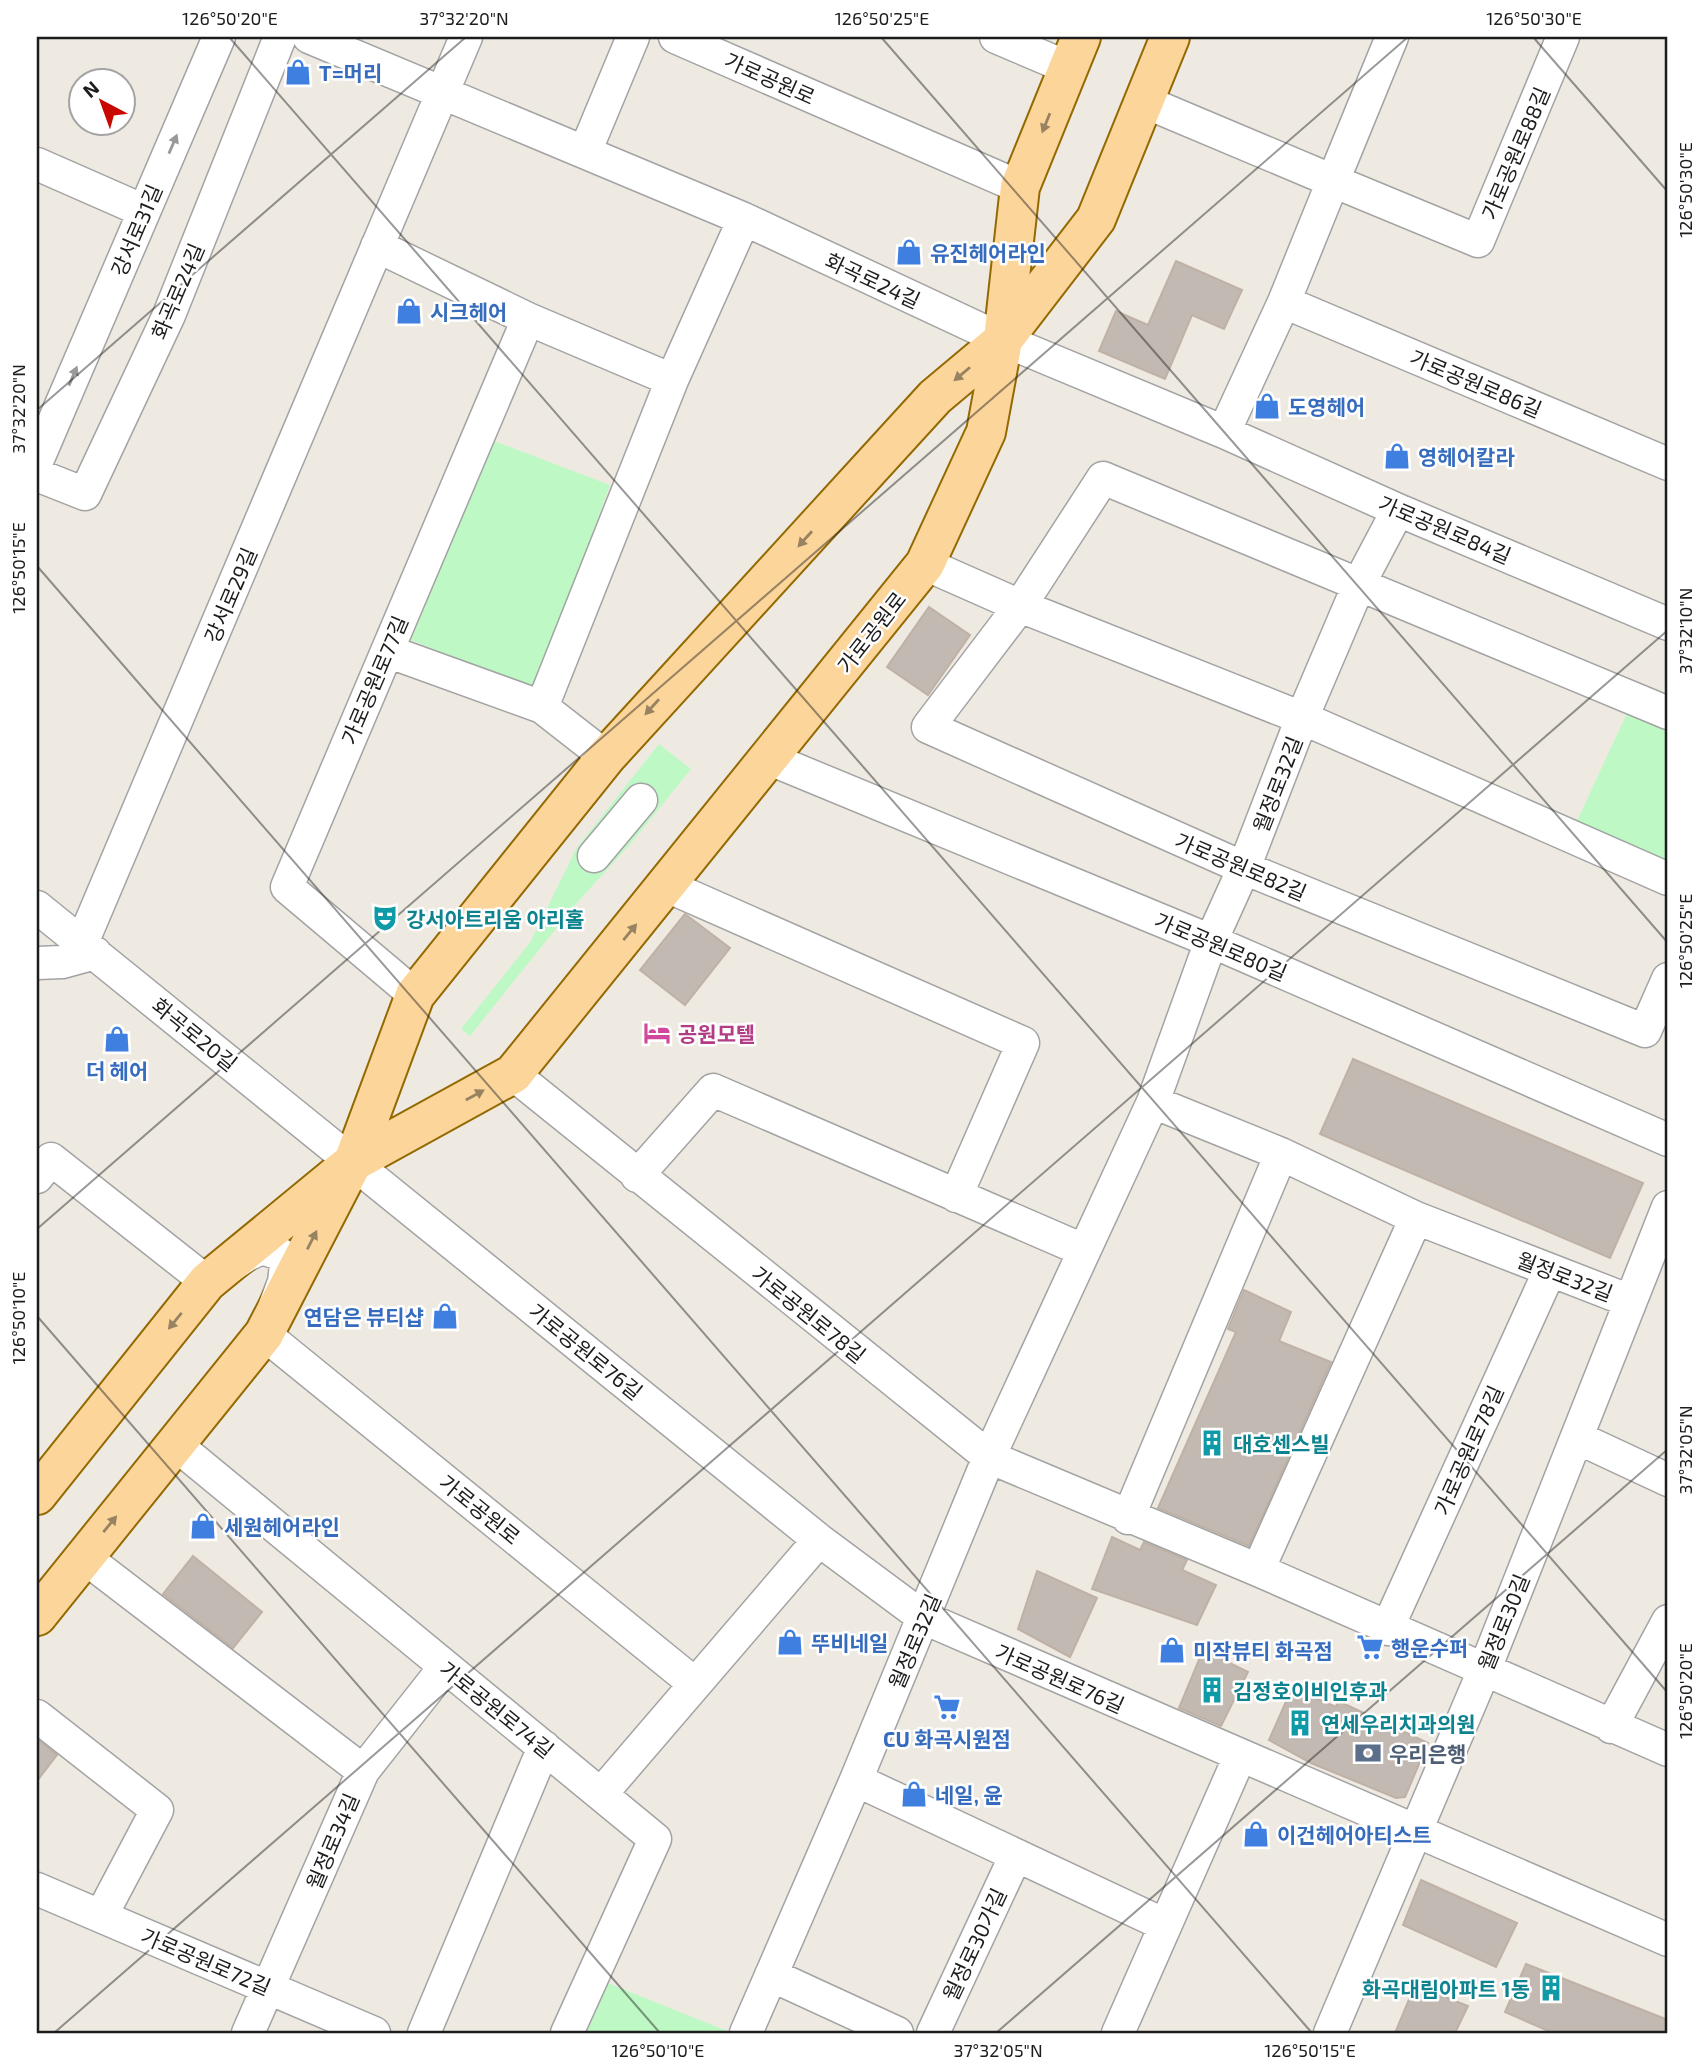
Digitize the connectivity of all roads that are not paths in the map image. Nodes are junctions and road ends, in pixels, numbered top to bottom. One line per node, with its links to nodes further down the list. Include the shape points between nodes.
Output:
1 (219, 37): 18 (street, 강서로31길, one-way to 1)
2 (281, 37): 29 (street, 화곡로24길, via 169,316 85,494)
3 (309, 37): 12 (street, 화곡로24길)
4 (466, 37): 12 (street, 강서로29길)
5 (633, 37): 14 (street)
6 (675, 37): 17 (street, 가로공원로)
7 (996, 37): 11 (street, 가로공원로)
8 (1170, 37): 13 (main road, 가로공원로)
9 (1392, 37): 16 (street)
10 (1563, 37): 16 (street, 가로공원로88길, via 1478,241)
11 (1075, 52): 17 (main road, 가로공원로, one-way to 17)
12 (442, 92): 14 (street, 화곡로24길); 20 (street, 강서로29길)
13 (1143, 101): 16 (street, 가로공원로88길); 23 (main road, 가로공원로, via 1096,219)
14 (585, 152): 19 (street, 화곡로24길)
15 (37, 164): 18 (street)
16 (1333, 181): 21 (street)
17 (1020, 187): 23 (main road, 가로공원로)
18 (144, 211): 25 (street, 강서로31길, one-way to 18)
19 (744, 219): 23 (street, 화곡로24길); 24 (street)
20 (377, 246): 22 (street); 48 (street, 강서로29길)
21 (1284, 302): 26 (street); 28 (street, 가로공원로86길)
22 (528, 319): 24 (street); 35 (street, 가로공원로77길)
23 (1003, 340): 26 (street, 가로공원로84길); 31 (main road, 가로공원로, via 986,432); 39 (main road, 가로공원로, one-way to 39, via 935,397)
24 (672, 380): 36 (street)
25 (45, 419): 27 (street, 강서로31길)
26 (1224, 432): 30 (street, 가로공원로84길)
27 (37, 461)
28 (1668, 464)
29 (37, 475)
30 (1398, 510): 32 (street, 월정로32길); 34 (street, 가로공원로84길)
31 (925, 564): 33 (street); 40 (main road, 가로공원로)
32 (1360, 582): 33 (street, 가로공원로82길, via 1103,478); 37 (street, 가로공원로82길); 38 (street, 월정로32길)
33 (1020, 606): 38 (street); 43 (street, 가로공원로82길, via 928,727)
34 (1668, 624)
35 (387, 651): 36 (street); 51 (street, 가로공원로77길, via 287,887)
36 (542, 707): 39 (street)
37 (1668, 713)
38 (1302, 718): 43 (street, 월정로32길); 44 (street)
39 (606, 757): 51 (main road, 가로공원로)
40 (770, 759): 45 (main road, 가로공원로); 47 (street, 가로공원로80길)
41 (640, 799): 42 (street)
42 (594, 856)
43 (1244, 869): 47 (street, 월정로32길); 50 (street, 가로공원로82길, via 1645,1031)
44 (1668, 879)
45 (667, 886): 52 (main road, 가로공원로, one-way to 45); 59 (street, via 1023,1043)
46 (37, 907): 48 (street, 화곡로20길)
47 (1211, 941): 53 (street, 월정로32길); 54 (street, 가로공원로80길)
48 (89, 948): 49 (street, via 62,962); 56 (street, 화곡로20길)
49 (37, 963)
50 (1668, 979)
51 (415, 995): 56 (main road, 가로공원로)
52 (513, 1074): 56 (main road, 가로공원로, one-way to 52); 57 (street, 가로공원로78길)
53 (1153, 1102): 55 (street, 월정로32길); 62 (street, 월정로32길)
54 (1668, 1140)
55 (1281, 1154): 61 (street, 월정로32길); 72 (street)
56 (353, 1162): 64 (main road, 가로공원로); 66 (main road, 가로공원로, one-way to 56); 73 (street, 가로공원로76길)
57 (637, 1176): 59 (street, via 713,1090); 69 (street, 가로공원로78길)
58 (37, 1177): 64 (street, via 51,1159)
59 (956, 1196): 62 (street)
60 (1668, 1207): 65 (street, 월정로30길)
61 (1416, 1218): 63 (street, 월정로32길); 75 (street)
62 (1083, 1250): 69 (street, 월정로32길)
63 (1550, 1270): 65 (street, 월정로32길); 78 (street, 가로공원로78길)
64 (207, 1282): 66 (street, via 262,1248 279,1254 286,1265 284,1282); 71 (main road, 가로공원로, one-way to 71)
65 (1630, 1301): 67 (street, 월정로30길)
66 (264, 1334): 68 (main road, 가로공원로); 82 (street, 가로공원로)
67 (1578, 1438): 70 (street); 81 (street, 월정로30길)
68 (175, 1444): 74 (main road, 가로공원로, one-way to 68); 80 (street, 가로공원로74길)
69 (989, 1457): 72 (street, 가로공원로78길); 77 (street, 월정로32길)
70 (1668, 1480)
71 (37, 1495)
72 (1128, 1518): 75 (street, 가로공원로78길)
73 (819, 1540): 77 (street, 가로공원로76길); 82 (street)
74 (84, 1557): 76 (main road, 가로공원로); 88 (street)
75 (1258, 1570): 78 (street, 가로공원로78길)
76 (37, 1616)
77 (924, 1618): 87 (street, 가로공원로76길); 89 (street, 월정로32길)
78 (1387, 1629): 81 (street, 가로공원로78길)
79 (1665, 1635): 84 (street)
80 (445, 1667): 85 (street, 가로공원로74길); 88 (street, 월정로34길)
81 (1484, 1670): 84 (street, 가로공원로78길); 91 (street, 월정로30길)
82 (695, 1684): 90 (street)
83 (37, 1716): 94 (street, via 157,1810)
84 (1611, 1727): 86 (street, 가로공원로78길)
85 (544, 1747): 90 (street, 가로공원로74길); 101 (street)
86 (1668, 1750)
87 (1240, 1756): 91 (street, 가로공원로76길); 95 (street)
88 (363, 1771): 98 (street, 월정로34길)
89 (856, 1780): 92 (street); 97 (street, 월정로32길)
90 (600, 1794): 102 (street, 가로공원로74길, via 655,1839)
91 (1414, 1832): 96 (street, 가로공원로76길); 107 (street, 월정로30길)
92 (1016, 1855): 95 (street); 105 (street, 월정로30가길)
93 (37, 1889): 94 (street, 가로공원로72길)
94 (101, 1916): 98 (street, 가로공원로72길)
95 (1165, 1925): 106 (street)
96 (1668, 1940)
97 (771, 1975): 103 (street, 월정로32길); 104 (street)
98 (269, 1988): 99 (street, 월정로34길); 100 (street, 가로공원로72길)
99 (248, 2033)
100 (374, 2033)
101 (424, 2033)
102 (567, 2033)
103 (746, 2033)
104 (897, 2033)
105 (933, 2033)
106 (1118, 2033)
107 (1330, 2033)

